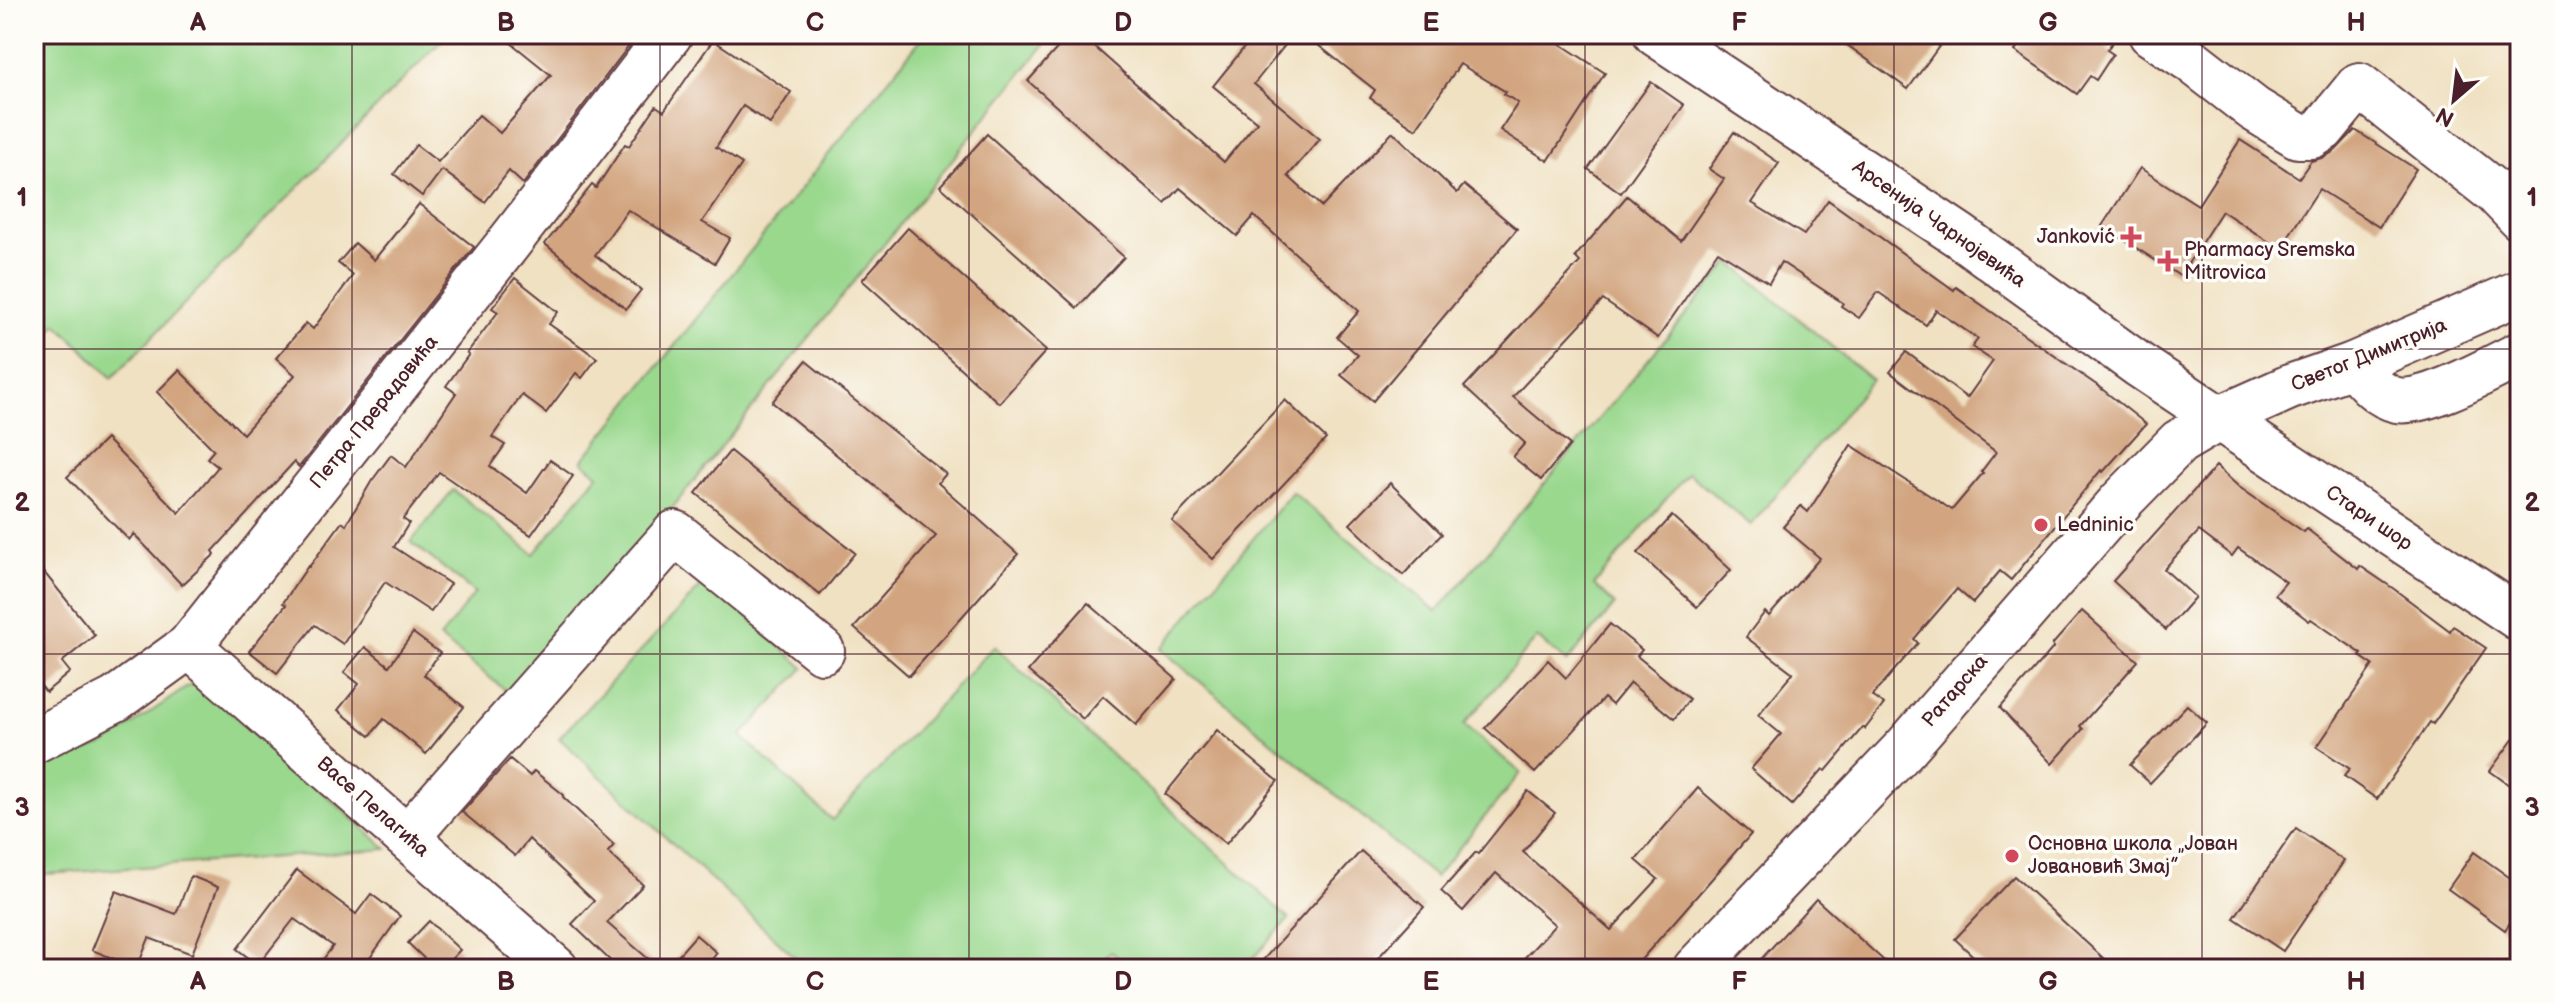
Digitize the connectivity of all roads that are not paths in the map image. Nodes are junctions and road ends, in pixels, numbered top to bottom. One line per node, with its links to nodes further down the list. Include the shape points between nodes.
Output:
1 (670, 34): 10 (street, Петра Прерадовића)
2 (2151, 34): 4 (street, via 2298,136 2323,129 2359,85)
3 (1665, 36): 8 (street, Арсенија Чарнојевића)
4 (2508, 205)
5 (2520, 292): 7 (street, Светог Димитрија)
6 (2520, 354): 7 (street, via 2420,400 2395,400 2373,388)
7 (2353, 365): 8 (street, Светог Димитрија)
8 (2218, 419): 9 (street, Стари шор); 15 (street, Ратарска, via 2179,442 2121,501 1907,746)
9 (2520, 619)
10 (189, 646): 12 (street, Петра Прерадовића, via 116,699); 13 (street, Васе Пелагића)
11 (822, 651): 13 (street, via 675,533)
12 (34, 741)
13 (407, 837): 14 (street, Васе Пелагића)
14 (556, 969)
15 (1695, 969)

